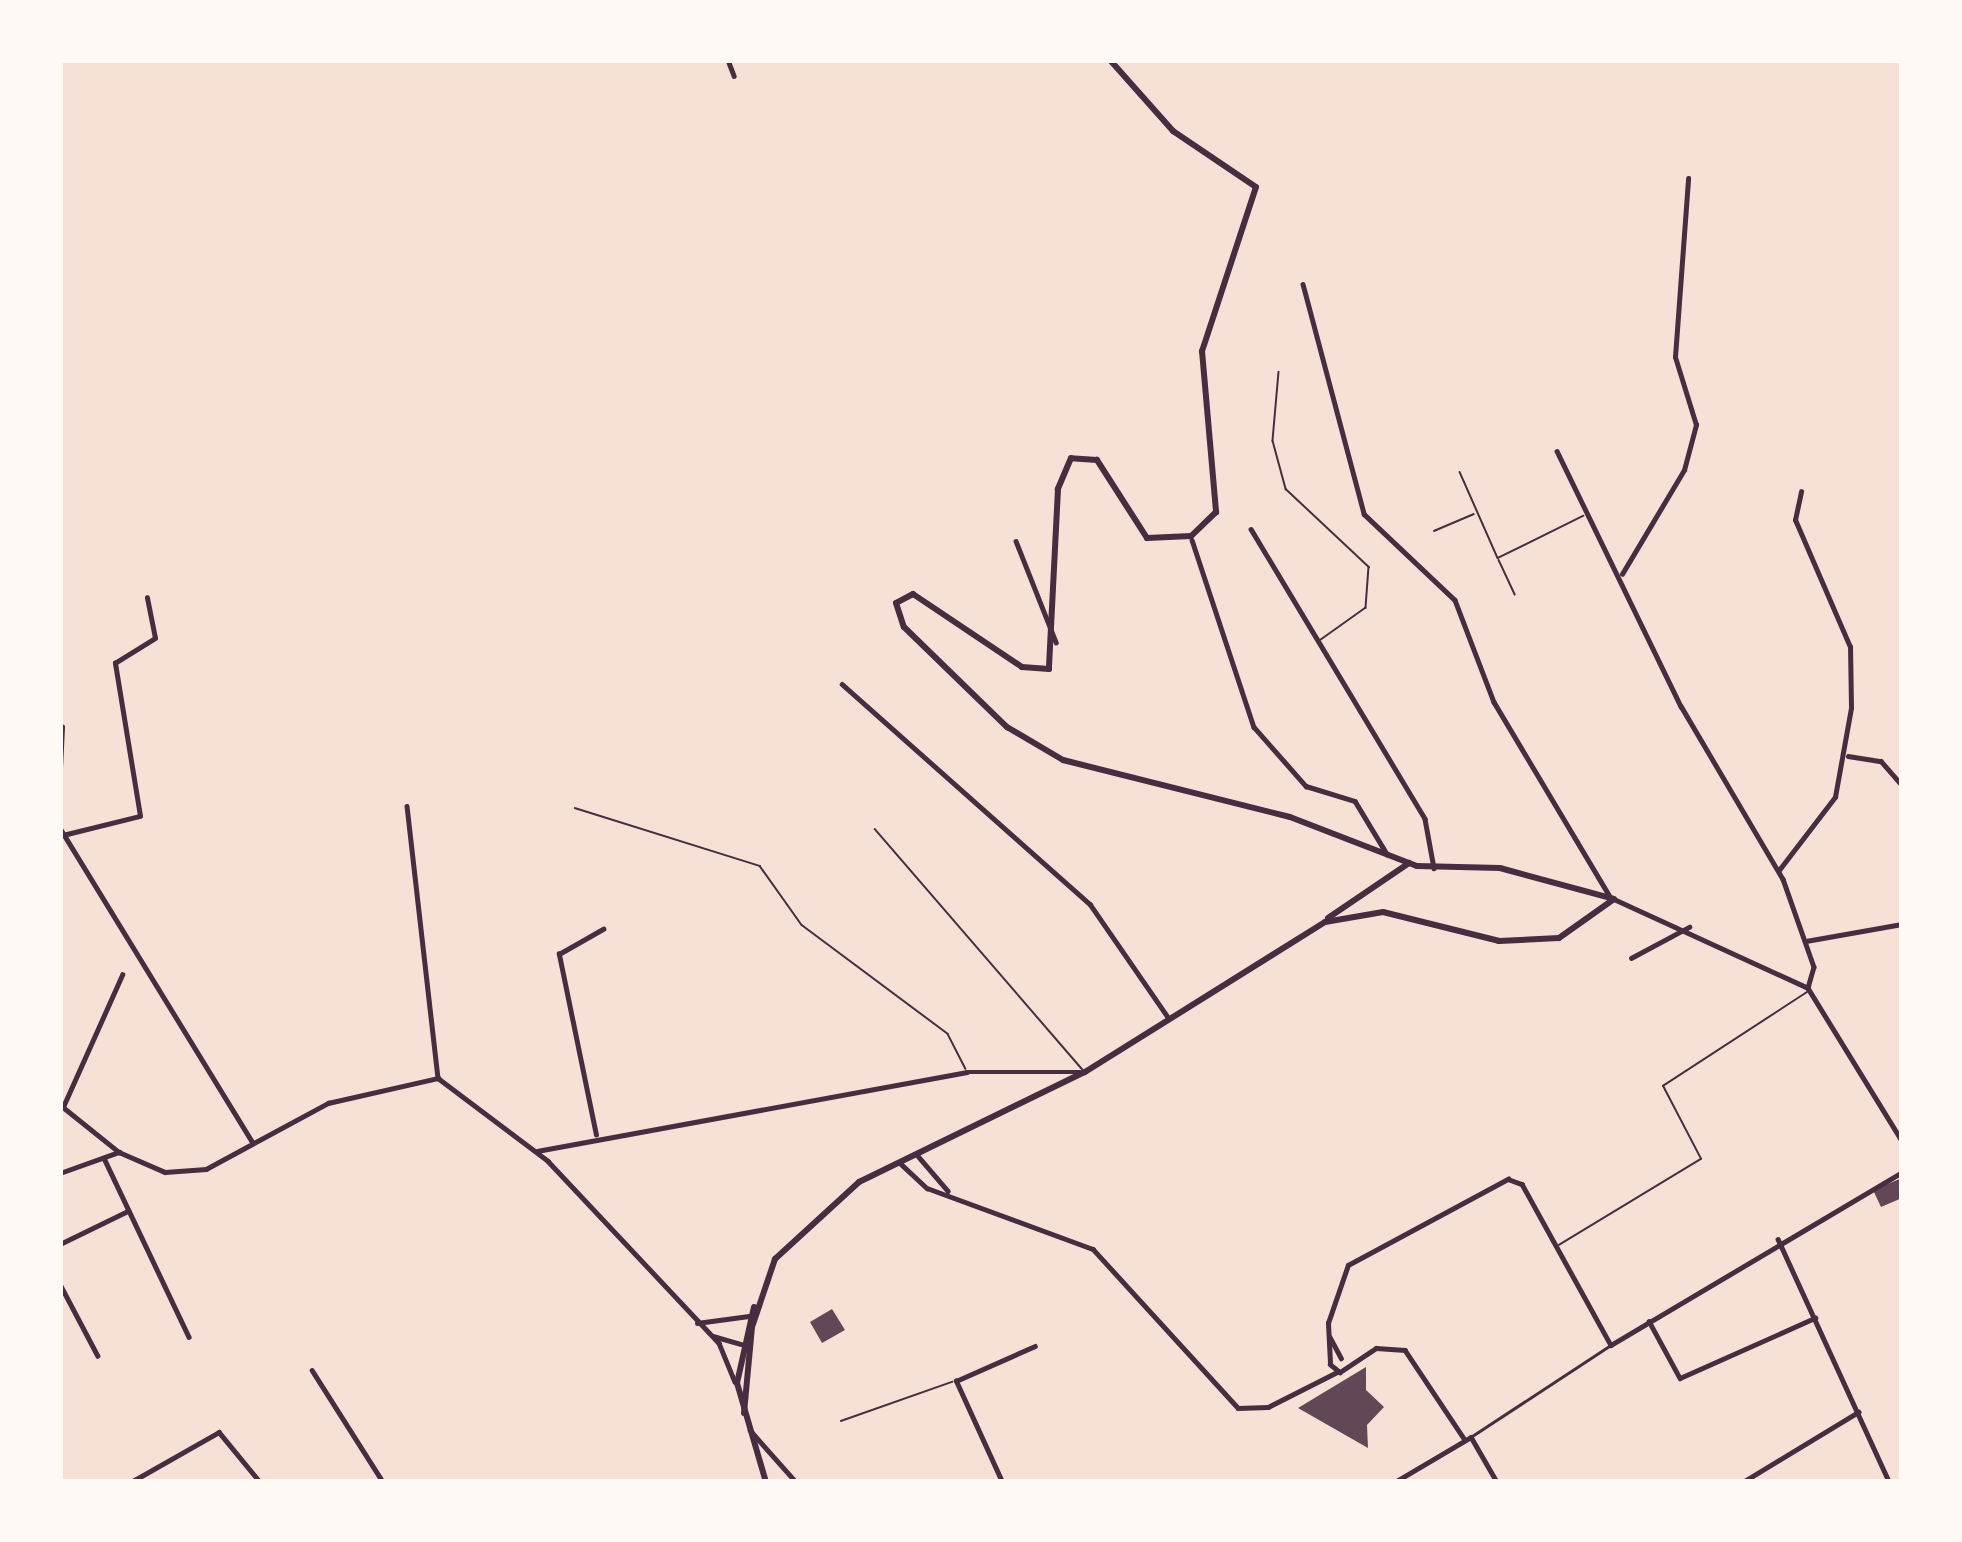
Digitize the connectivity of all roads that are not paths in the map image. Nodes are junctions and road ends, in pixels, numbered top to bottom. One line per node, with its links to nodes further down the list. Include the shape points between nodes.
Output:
1 (728, 60): 3 (street)
2 (1110, 60): 21 (street, via 1173,131 1251,178 1256,198 1202,351 1214,518 1191,536 1142,537 1097,460 1071,458 1054,528)
3 (734, 76)
4 (1688, 178): 17 (street, via 1675,357 1696,425 1684,470)
5 (1303, 284): 35 (street, via 1364,514 1455,600 1494,702)
6 (1279, 372): 20 (lane, via 1273,441 1286,489 1369,567 1366,608)
7 (1558, 451): 11 (street)
8 (1460, 472): 10 (lane)
9 (1801, 492): 24 (street, via 1795,520 1850,647)
10 (1474, 514): 13 (lane); 16 (lane)
11 (1587, 514): 16 (lane); 17 (street)
12 (1251, 529): 20 (street)
13 (1434, 531)
14 (1192, 540): 31 (street, via 1254,727 1306,786 1355,801)
15 (1016, 541): 21 (street)
16 (1498, 558): 18 (lane)
17 (1622, 574): 34 (street, via 1681,706)
18 (1515, 595)
19 (147, 598): 30 (street, via 154,638 115,664 140,816)
20 (1319, 641): 33 (street, via 1425,819)
21 (1056, 642): 31 (street, via 1049,669 1035,673 928,598 908,594 895,608 1033,747)
22 (842, 684): 44 (street, via 1090,904)
23 (62, 727): 25 (street)
24 (1846, 756): 26 (street, via 1881,761); 34 (street, via 1818,828)
25 (60, 768)
26 (1902, 785)
27 (407, 806): 47 (street)
28 (575, 808): 45 (lane, via 760,866 802,925 948,1034)
29 (875, 829): 46 (lane)
30 (62, 831): 51 (street)
31 (1387, 855): 32 (street)
32 (1409, 863): 33 (street); 36 (street)
33 (1434, 868): 35 (street, via 1500,868)
34 (1779, 870): 40 (street)
35 (1613, 898): 36 (street, via 1559,938 1499,941 1383,912); 38 (street)
36 (1325, 922): 44 (street)
37 (1902, 924): 40 (street)
38 (1689, 927): 41 (street); 43 (street)
39 (603, 929): 49 (street, via 559,954)
40 (1806, 941): 43 (street)
41 (1630, 958)
42 (122, 975): 48 (street)
43 (1808, 988): 50 (street); 63 (lane, via 1792,1009 1663,1086 1701,1159)
44 (1168, 1017): 46 (street)
45 (967, 1072): 46 (street); 49 (street)
46 (1084, 1072): 54 (street)
47 (438, 1078): 51 (street, via 345,1096); 52 (street)
48 (61, 1106): 53 (street)
49 (596, 1135): 52 (street)
50 (1902, 1141)
51 (253, 1143): 53 (street, via 178,1173)
52 (537, 1151): 68 (street)
53 (119, 1152): 55 (street)
54 (918, 1156): 56 (street); 59 (street)
55 (104, 1158): 58 (street); 60 (street)
56 (900, 1163): 59 (street); 65 (street, via 802,1223)
57 (1902, 1172): 61 (street)
58 (60, 1173)
59 (953, 1195): 82 (street, via 1093,1249 1238,1408 1268,1407)
60 (128, 1211): 62 (street); 71 (street)
61 (1778, 1239): 66 (street); 67 (street)
62 (60, 1244)
63 (1557, 1246): 69 (street, via 1520,1181 1508,1179 1348,1265); 73 (street)
64 (60, 1284): 76 (street)
65 (752, 1316): 68 (street); 72 (street); 84 (street)
66 (1815, 1318): 67 (street, via 1680,1378); 85 (street)
67 (1649, 1321): 73 (street)
68 (697, 1323): 70 (street)
69 (1327, 1332): 77 (street); 78 (street)
70 (713, 1336): 72 (street); 74 (street)
71 (189, 1337)
72 (740, 1344): 74 (street); 84 (street)
73 (1611, 1345): 88 (street)
74 (722, 1346): 84 (street)
75 (1035, 1346): 83 (street)
76 (98, 1356)
77 (1341, 1358): 78 (street); 79 (street)
78 (1330, 1364): 81 (street); 82 (street)
79 (1345, 1366): 81 (street); 88 (street, via 1376,1348 1405,1350)
80 (311, 1370): 91 (street)
81 (1337, 1372): 82 (street)
82 (1327, 1376)
83 (956, 1381): 86 (lane); 94 (street)
84 (741, 1387): 87 (street)
85 (1858, 1412): 97 (street); 98 (street)
86 (841, 1421)
87 (750, 1430): 92 (street); 93 (street)
88 (1468, 1438): 95 (street); 96 (street)
89 (131, 1482): 90 (street, via 219,1432)
90 (260, 1482)
91 (382, 1482)
92 (766, 1482)
93 (796, 1482)
94 (1002, 1482)
95 (1395, 1482)
96 (1497, 1482)
97 (1743, 1482)
98 (1889, 1482)

